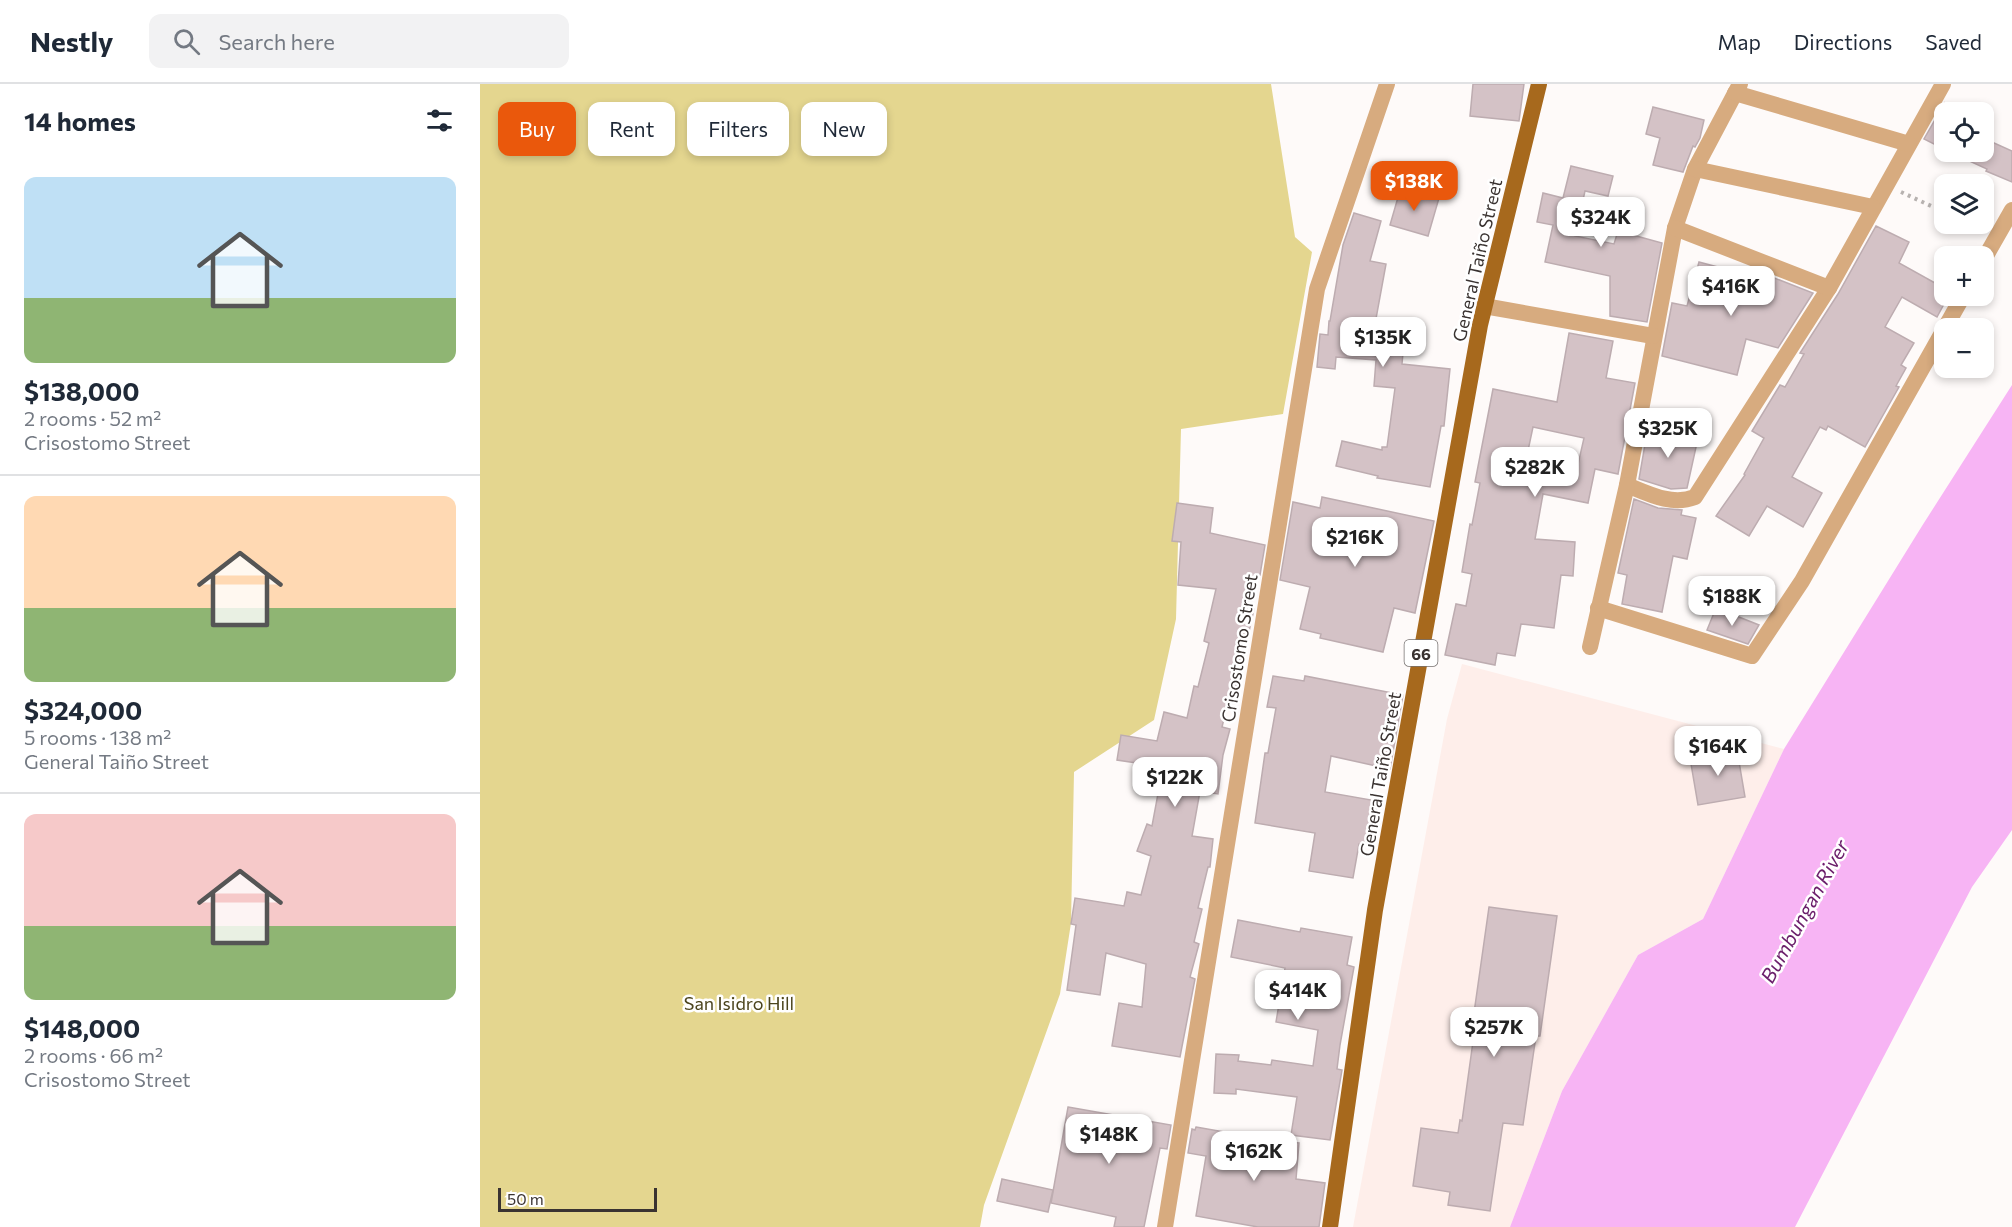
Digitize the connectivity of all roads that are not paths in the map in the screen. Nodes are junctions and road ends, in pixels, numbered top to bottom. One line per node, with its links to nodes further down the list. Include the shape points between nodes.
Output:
1 (1387, 84): 18 (street, Crisostomo Street, via 1317,289)
2 (1539, 84): 12 (main road, General Taiño Street / 66)
3 (1943, 84): 5 (street)
4 (1738, 89): 5 (street); 6 (street)
5 (1909, 144): 7 (street)
6 (1695, 169): 7 (street); 9 (street)
7 (1874, 207): 11 (street)
8 (2012, 210): 10 (street)
9 (1675, 228): 11 (street); 14 (street)
10 (1992, 246)
11 (1829, 288): 15 (street, via 1695,497 1683,502)
12 (1484, 306): 14 (street); 19 (main road, General Taiño Street / 66, via 1375,910)
13 (1957, 306): 16 (street, via 1802,581 1752,656)
14 (1653, 336): 15 (street)
15 (1627, 485): 16 (street)
16 (1598, 608): 17 (street)
17 (1590, 647)
18 (1165, 1227)
19 (1330, 1227)

